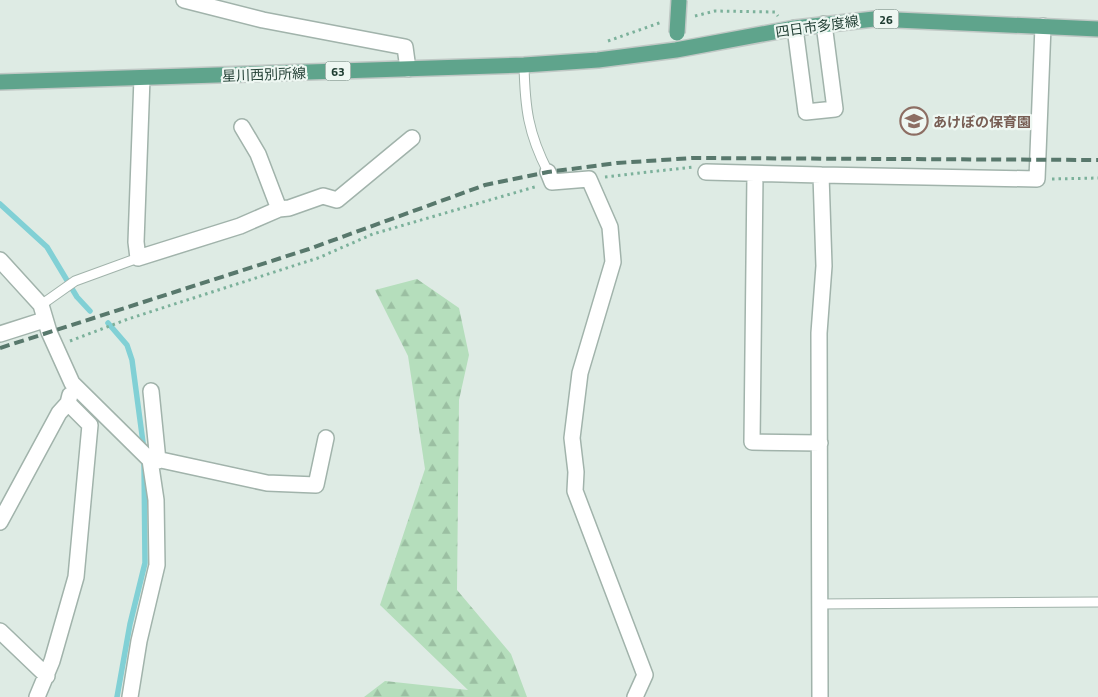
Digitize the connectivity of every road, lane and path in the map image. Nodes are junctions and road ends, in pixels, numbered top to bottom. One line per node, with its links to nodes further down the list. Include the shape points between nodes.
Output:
1 (184, 0): 9 (street, via 263,20 405,47)
2 (679, 0): 7 (main road, bridge)
3 (824, 24): 4 (main road, 四日市多度線 / 26, via 874,19); 5 (main road, 四日市多度線 / 26); 5 (street, via 835,109 806,112)
4 (1042, 26): 6 (main road, 四日市多度線 / 26); 20 (street)
5 (796, 28): 7 (main road, 四日市多度線 / 26)
6 (1098, 29)
7 (676, 50): 8 (main road, 星川西別所線 / 63)
8 (524, 65): 9 (main road, 星川西別所線 / 63); 17 (lane, via 525,105 536,149)
9 (408, 69): 10 (main road, 星川西別所線 / 63)
10 (142, 78): 11 (main road, 星川西別所線 / 63); 22 (street)
11 (0, 82)
12 (242, 127): 21 (street, via 258,154)
13 (412, 138): 21 (street, via 337,200 322,196)
14 (706, 172): 15 (street); 19 (path, via 691,166)
15 (755, 174): 16 (street); 31 (street, via 752,442)
16 (821, 175): 20 (street); 31 (street, via 824,266 819,333)
17 (550, 177): 19 (street); 26 (path, via 373,234 318,258)
18 (1098, 178): 20 (path)
19 (589, 179): 40 (street, via 610,227 613,262 580,373 572,438 575,491 645,675)
20 (1037, 179)
21 (279, 209): 22 (street, via 240,226)
22 (138, 258): 24 (lane, via 61,289)
23 (0, 260): 24 (street)
24 (42, 313): 25 (street); 26 (street)
25 (0, 334)
26 (55, 346): 27 (street)
27 (72, 383): 29 (street); 32 (street)
28 (151, 391): 32 (street)
29 (68, 403): 33 (street); 37 (street, via 90,425 88,459 76,577)
30 (326, 438): 32 (street, via 316,485 267,483)
31 (820, 443): 35 (street)
32 (153, 461): 39 (street, via 156,564)
33 (2, 511)
34 (1098, 602): 35 (lane)
35 (819, 604): 41 (street)
36 (0, 631): 37 (street)
37 (47, 676): 38 (street)
38 (37, 697)
39 (130, 697)
40 (635, 697)
41 (820, 697)

